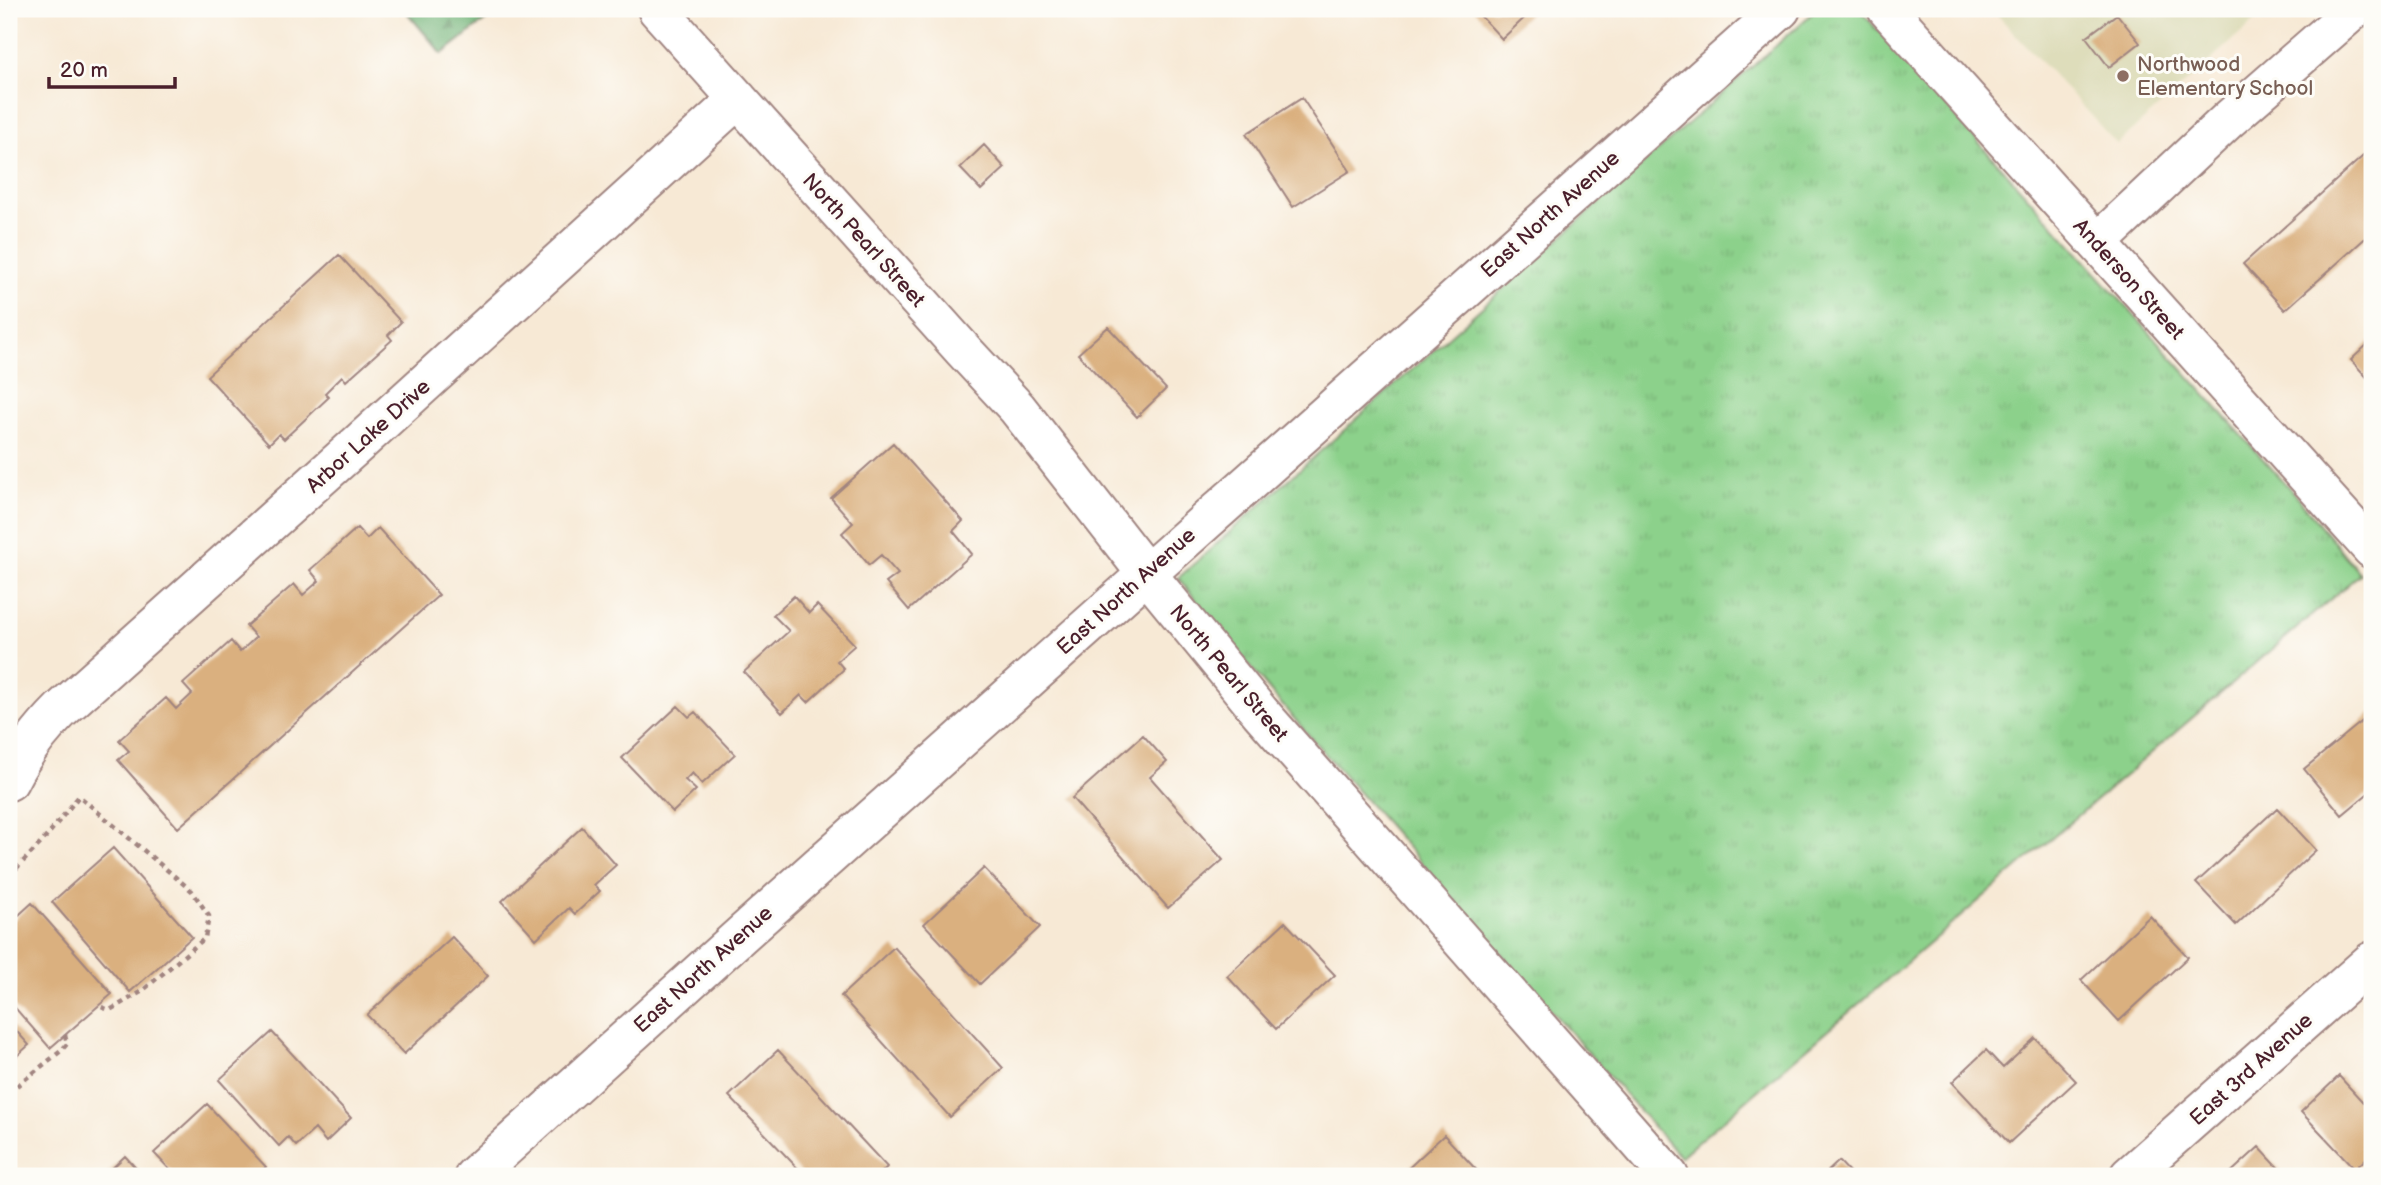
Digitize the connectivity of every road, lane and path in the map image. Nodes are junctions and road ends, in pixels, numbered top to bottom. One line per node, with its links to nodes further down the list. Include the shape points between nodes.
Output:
1 (657, 9): 5 (street, North Pearl Street)
2 (1780, 9): 8 (street, East North Avenue)
3 (1887, 9): 6 (street, Anderson Street)
4 (2355, 9): 6 (street)
5 (738, 99): 8 (street, North Pearl Street, via 1017,408); 9 (street, Arbor Lake Drive, via 61,710 39,732)
6 (2097, 243): 7 (street, Anderson Street)
7 (2372, 549)
8 (1146, 573): 15 (street, East North Avenue); 16 (street, North Pearl Street, via 1260,712)
9 (9, 781)
10 (9, 876): 12 (path, via 79,796 192,891 209,916 205,938 141,992 110,1010)
11 (2372, 961): 17 (street, East 3rd Avenue)
12 (98, 1006)
13 (65, 1034): 14 (path, via 67,1044 61,1051)
14 (9, 1092)
15 (474, 1176)
16 (1669, 1176)
17 (2129, 1176)

